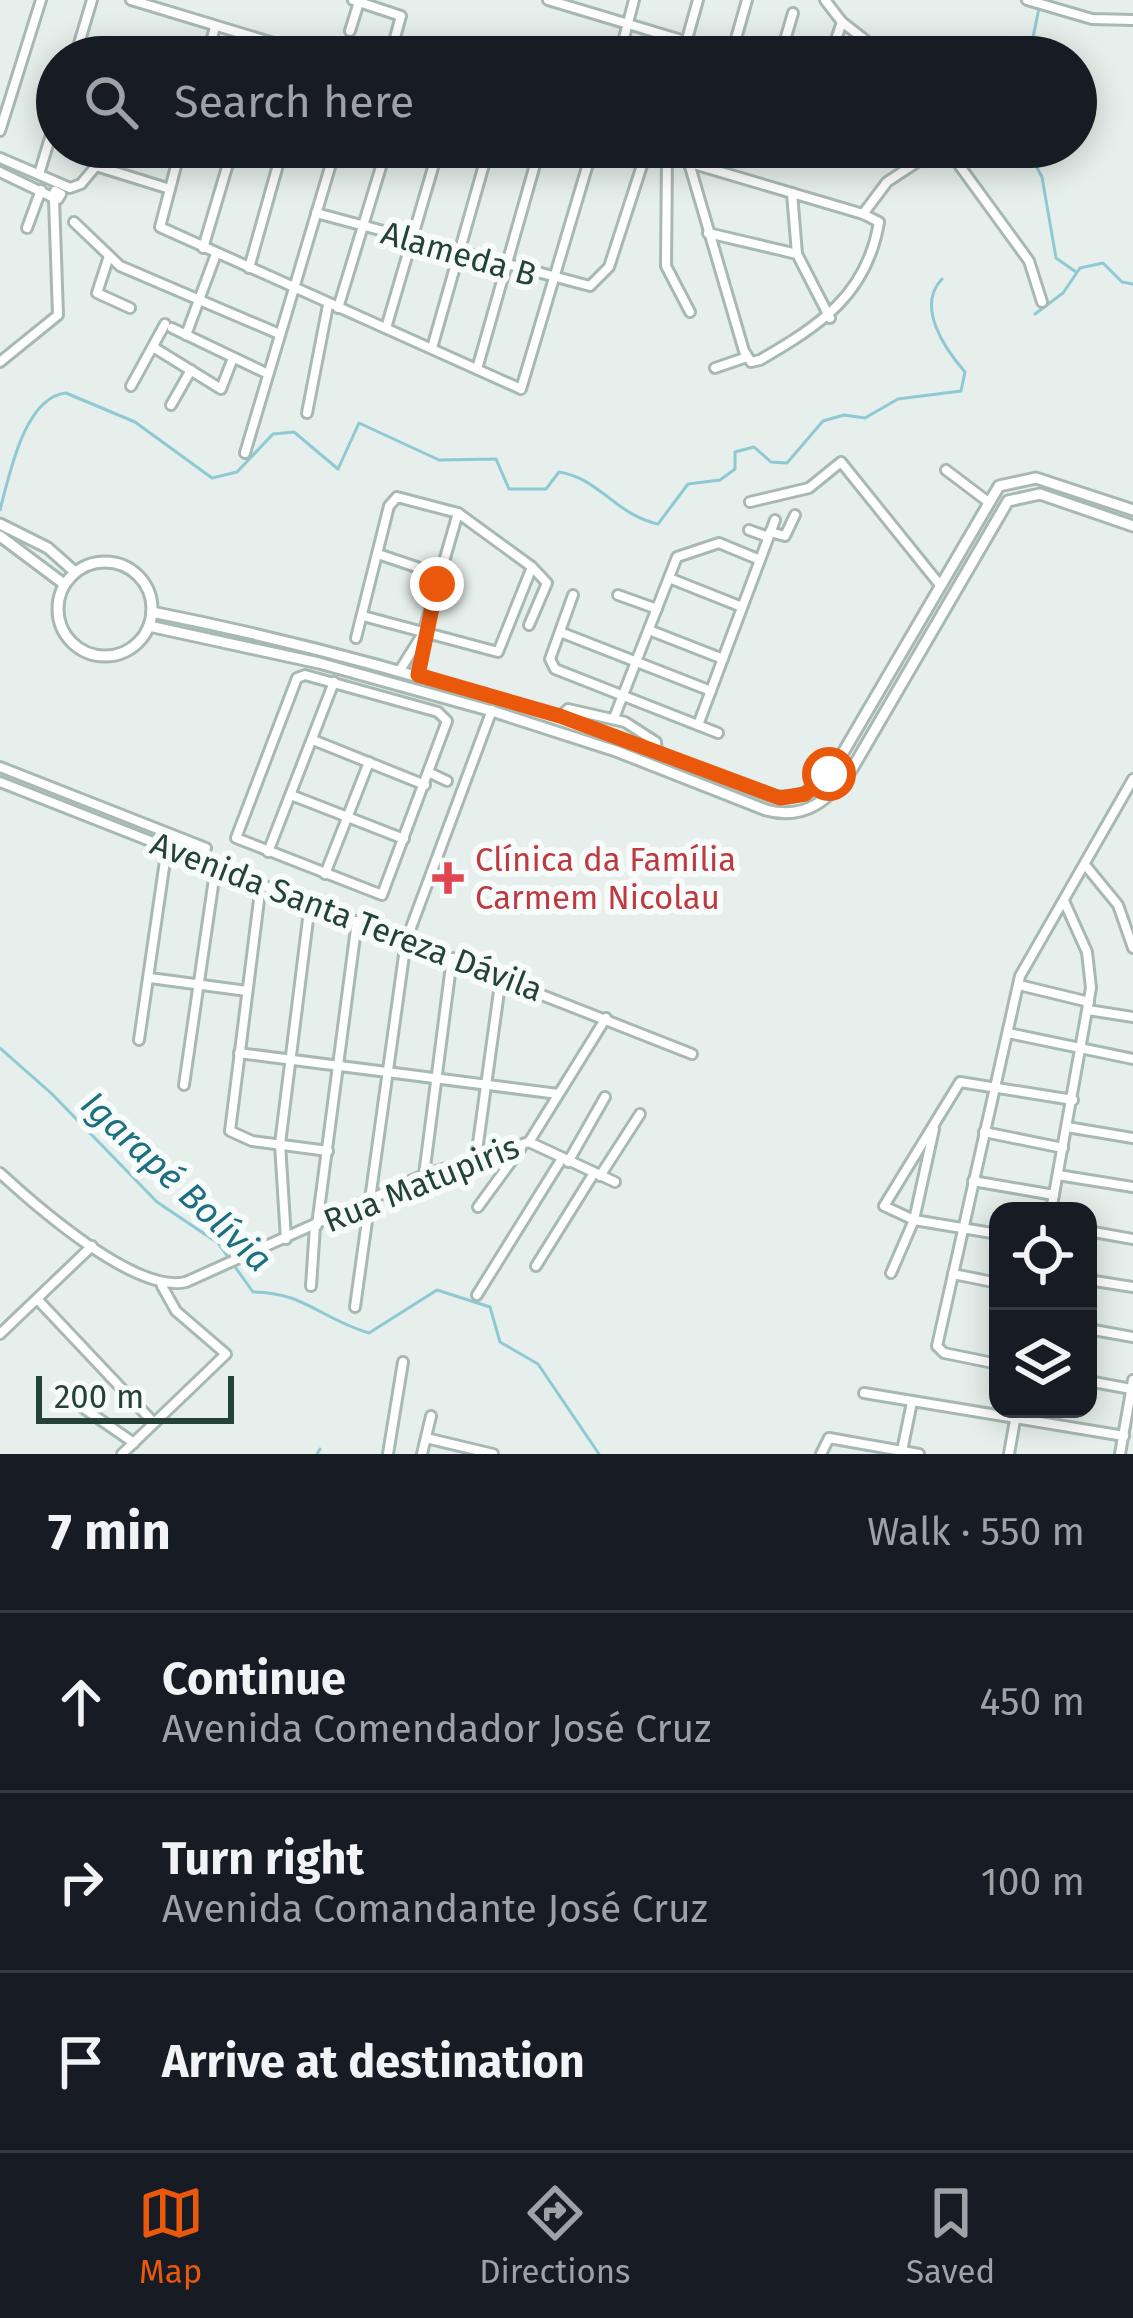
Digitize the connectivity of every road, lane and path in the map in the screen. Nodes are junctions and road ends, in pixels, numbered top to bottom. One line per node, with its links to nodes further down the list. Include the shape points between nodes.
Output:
1 (41, 0): 28 (street)
2 (92, 0): 17 (street)
3 (131, 0): 15 (street)
4 (548, 0): 14 (street)
5 (634, 0): 14 (street)
6 (698, 0): 23 (street)
7 (747, 0): 24 (street)
8 (825, 0): 13 (street)
9 (1027, 0): 12 (street, via 1092,20)
10 (356, 1): 16 (street); 20 (street, via 401,16)
11 (793, 13): 25 (street)
12 (1133, 20)
13 (842, 22): 26 (street); 27 (street)
14 (628, 24): 21 (street); 22 (street)
15 (215, 27): 18 (street); 19 (street)
16 (350, 31)
17 (81, 36)
18 (213, 36)
19 (246, 36)
20 (395, 36)
21 (625, 36)
22 (672, 36)
23 (687, 36)
24 (739, 36)
25 (786, 36)
26 (837, 36)
27 (860, 36)
28 (0, 131)
29 (0, 158): 49 (street)
30 (41, 168): 49 (street)
31 (94, 168): 49 (street, via 75,188)
32 (106, 168): 50 (street)
33 (176, 168): 50 (street)
34 (226, 168): 60 (street)
35 (276, 168): 66 (street)
36 (330, 168): 53 (street)
37 (381, 168): 56 (street)
38 (434, 168): 59 (street)
39 (483, 168): 61 (street)
40 (534, 168): 65 (street)
41 (587, 168): 67 (street)
42 (635, 168): 67 (street, Alameda B, via 602,279 590,286)
43 (668, 168): 73 (street, via 668,274)
44 (690, 168): 58 (street)
45 (706, 168): 52 (street)
46 (909, 168): 54 (street)
47 (959, 168): 70 (street, via 1029,261)
48 (0, 172): 51 (street)
49 (39, 174)
50 (170, 189): 60 (street, via 160,227)
51 (41, 190): 57 (street); 82 (street, via 53,198 58,315)
52 (792, 194): 54 (street); 63 (street)
53 (316, 212): 56 (street, Alameda B); 68 (street)
54 (863, 214): 74 (street, via 879,222 858,282)
55 (74, 222): 64 (street)
56 (364, 226): 59 (street, Alameda B); 71 (street)
57 (27, 228)
58 (706, 233): 63 (street); 81 (street)
59 (412, 238): 61 (street, Alameda B); 75 (street)
60 (203, 248): 62 (street)
61 (459, 253): 65 (street, Alameda B); 79 (street)
62 (216, 254): 66 (street); 69 (street)
63 (797, 254): 74 (street)
64 (110, 256): 69 (street); 72 (street, via 97,293)
65 (506, 266): 67 (street, Alameda B); 84 (street)
66 (248, 268): 68 (street)
67 (554, 279): 84 (street, via 520,389)
68 (292, 287): 71 (street); 76 (street)
69 (201, 296): 76 (street); 77 (street)
70 (1042, 302)
71 (333, 306): 75 (street); 89 (street)
72 (130, 308)
73 (690, 312)
74 (830, 317): 81 (street)
75 (386, 328): 79 (street)
76 (278, 333): 86 (street)
77 (186, 335): 78 (street, via 168,326); 80 (street)
78 (152, 347): 85 (street); 87 (street)
79 (432, 348): 84 (street)
80 (233, 358): 85 (street, via 221,388); 86 (street)
81 (751, 359): 83 (street)
82 (0, 362)
83 (715, 368)
84 (477, 369)
85 (190, 370): 88 (street)
86 (268, 374): 90 (street)
87 (131, 386)
88 (171, 405)
89 (308, 412)
90 (245, 453)
91 (946, 470): 92 (street)
92 (988, 501): 94 (street, via 999,486 1023,477); 110 (street)
93 (750, 502): 110 (street, via 808,488 841,462)
94 (1133, 510)
95 (458, 512): 103 (street, via 416,498 393,500); 105 (street); 107 (street)
96 (795, 514): 101 (street, via 788,534)
97 (775, 520): 101 (street)
98 (0, 524): 106 (street)
99 (1133, 526): 133 (street, via 1040,494 1008,501 852,769 829,798 802,812 766,810)
100 (748, 530): 101 (street)
101 (769, 535): 104 (street)
102 (0, 536): 109 (street)
103 (378, 554): 107 (street); 116 (street)
104 (760, 560): 108 (street, via 719,543 677,557); 113 (street)
105 (532, 567): 117 (street, via 547,580); 121 (street, via 498,652)
106 (75, 572): 109 (street); 115 (street, via 100,562 127,567 146,586)
107 (440, 575): 121 (street)
108 (669, 578): 113 (street); 114 (street)
109 (64, 584): 118 (street, via 58,619 84,651 118,654)
110 (940, 585): 139 (street, via 837,763 805,794 769,795)
111 (618, 595): 114 (street)
112 (573, 596): 120 (street)
113 (742, 607): 123 (street)
114 (657, 610): 119 (street)
115 (152, 612): 118 (street); 125 (street, via 235,623)
116 (362, 616): 121 (street); 122 (street)
117 (529, 625)
118 (149, 626): 127 (street)
119 (649, 630): 123 (street); 124 (street)
120 (560, 632): 124 (street); 132 (street, via 551,665)
121 (424, 634): 125 (street); 126 (street)
122 (356, 638)
123 (723, 659): 129 (street)
124 (637, 662): 129 (street); 132 (street)
125 (400, 670): 126 (street)
126 (418, 675): 131 (street)
127 (377, 678): 130 (street); 133 (street)
128 (334, 682): 130 (street); 138 (street); 152 (street, via 297,678 236,830 239,840)
129 (711, 691): 136 (street)
130 (373, 694): 142 (street, via 446,717)
131 (497, 696): 133 (street); 134 (street)
132 (623, 696): 135 (street); 136 (street)
133 (492, 711): 160 (street)
134 (560, 716): 135 (street, via 568,709); 139 (street)
135 (614, 718): 139 (street, via 656,742)
136 (698, 725): 137 (street)
137 (718, 733)
138 (313, 740): 140 (street); 147 (street)
139 (657, 752)
140 (369, 762): 146 (street); 148 (street)
141 (0, 767): 151 (street)
142 (430, 773): 144 (street); 146 (street)
143 (1133, 779): 154 (street)
144 (447, 781)
145 (0, 782): 150 (street, Avenida Santa Tereza Dávila)
146 (425, 785): 149 (street)
147 (291, 795): 148 (street); 152 (street)
148 (347, 817): 149 (street); 155 (street)
149 (404, 839): 155 (street, via 387,898)
150 (167, 847): 153 (street, Avenida Santa Tereza Dávila); 164 (street)
151 (206, 848)
152 (268, 852): 155 (street)
153 (216, 866): 156 (street, Avenida Santa Tereza Dávila); 165 (street)
154 (1086, 866): 157 (street); 161 (street, via 1118,904)
155 (325, 874)
156 (261, 884): 158 (street, Avenida Santa Tereza Dávila); 167 (street)
157 (1064, 901): 166 (street); 168 (street, via 1089,962)
158 (310, 903): 159 (street, Avenida Santa Tereza Dávila); 177 (street)
159 (357, 921): 160 (street, Avenida Santa Tereza Dávila); 179 (street)
160 (406, 940): 162 (street, Avenida Santa Tereza Dávila); 180 (street)
161 (1133, 948)
162 (452, 958): 163 (street, Avenida Santa Tereza Dávila); 181 (street)
163 (502, 977): 171 (street, Avenida Santa Tereza Dávila); 183 (street)
164 (149, 978): 165 (street); 173 (street)
165 (200, 984): 167 (street); 182 (street)
166 (1018, 985): 168 (street); 172 (street)
167 (247, 991): 175 (street)
168 (1089, 1006): 170 (street); 174 (street)
169 (1133, 1008): 170 (street)
170 (1132, 1017)
171 (606, 1018): 176 (street, Avenida Santa Tereza Dávila); 185 (street, Rua Matupiris)
172 (1008, 1033): 174 (street); 184 (street)
173 (139, 1040)
174 (1082, 1048): 178 (street); 187 (street)
175 (239, 1053): 177 (street); 193 (street, via 234,1136)
176 (692, 1054)
177 (288, 1058): 179 (street); 193 (street)
178 (1133, 1059)
179 (338, 1065): 180 (street); 196 (street)
180 (387, 1073): 181 (street); 207 (street)
181 (434, 1078): 183 (street); 201 (street)
182 (184, 1084)
183 (485, 1084): 185 (street); 197 (street)
184 (996, 1086): 187 (street); 189 (street, via 963,1082); 191 (street)
185 (559, 1094): 194 (street, Rua Matupiris)
186 (605, 1097): 198 (street)
187 (1073, 1100): 190 (street)
188 (640, 1114): 200 (street)
189 (935, 1122): 210 (street); 210 (street, via 884,1206)
190 (1067, 1127): 192 (street); 195 (street)
191 (983, 1132): 195 (street); 203 (street)
192 (1133, 1138)
193 (280, 1144): 196 (street); 215 (street)
194 (525, 1144): 197 (street, Rua Matupiris); 198 (street); 209 (street)
195 (1063, 1148): 202 (street)
196 (328, 1150): 211 (street)
197 (476, 1158): 201 (street, Rua Matupiris)
198 (564, 1161): 200 (street); 226 (street)
199 (0, 1173): 217 (street)
200 (597, 1174): 204 (street); 218 (street)
201 (424, 1175): 207 (street, Rua Matupiris)
202 (1058, 1175): 205 (street); 206 (street)
203 (972, 1181): 206 (street); 212 (street)
204 (614, 1182)
205 (1133, 1187)
206 (1054, 1195): 208 (street)
207 (370, 1201): 211 (street, Rua Matupiris); 228 (street)
208 (1053, 1202)
209 (478, 1207)
210 (914, 1220): 212 (street); 219 (street)
211 (316, 1225): 215 (street, Rua Matupiris); 224 (street)
212 (963, 1228): 213 (street); 220 (street)
213 (989, 1232)
214 (1097, 1233): 216 (street)
215 (286, 1239): 223 (street, Rua Matupiris)
216 (1133, 1239)
217 (92, 1246): 223 (street); 227 (street)
218 (536, 1266)
219 (891, 1273)
220 (953, 1274): 221 (street); 233 (street, via 939,1350)
221 (989, 1281)
222 (1097, 1281): 225 (street)
223 (162, 1286): 243 (street, via 176,1311 226,1354)
224 (311, 1286)
225 (1133, 1286)
226 (478, 1294)
227 (38, 1300): 230 (street); 243 (street)
228 (356, 1307)
229 (1097, 1331): 231 (street)
230 (0, 1334)
231 (1133, 1337)
232 (403, 1362): 248 (street)
233 (989, 1362)
234 (1097, 1382): 235 (street)
235 (1132, 1385): 244 (street)
236 (864, 1393): 237 (street)
237 (912, 1402): 239 (street); 247 (street)
238 (79, 1405): 246 (street)
239 (989, 1411)
240 (431, 1417): 245 (street)
241 (1015, 1418): 253 (street)
242 (1036, 1418): 244 (street)
243 (154, 1424): 246 (street)
244 (1124, 1436): 254 (street)
245 (426, 1438): 249 (street); 250 (street)
246 (129, 1450)
247 (902, 1451): 251 (street, via 829,1438); 252 (street)
248 (388, 1454)
249 (422, 1454)
250 (493, 1454)
251 (821, 1454)
252 (919, 1454)
253 (1009, 1454)
254 (1120, 1454)

